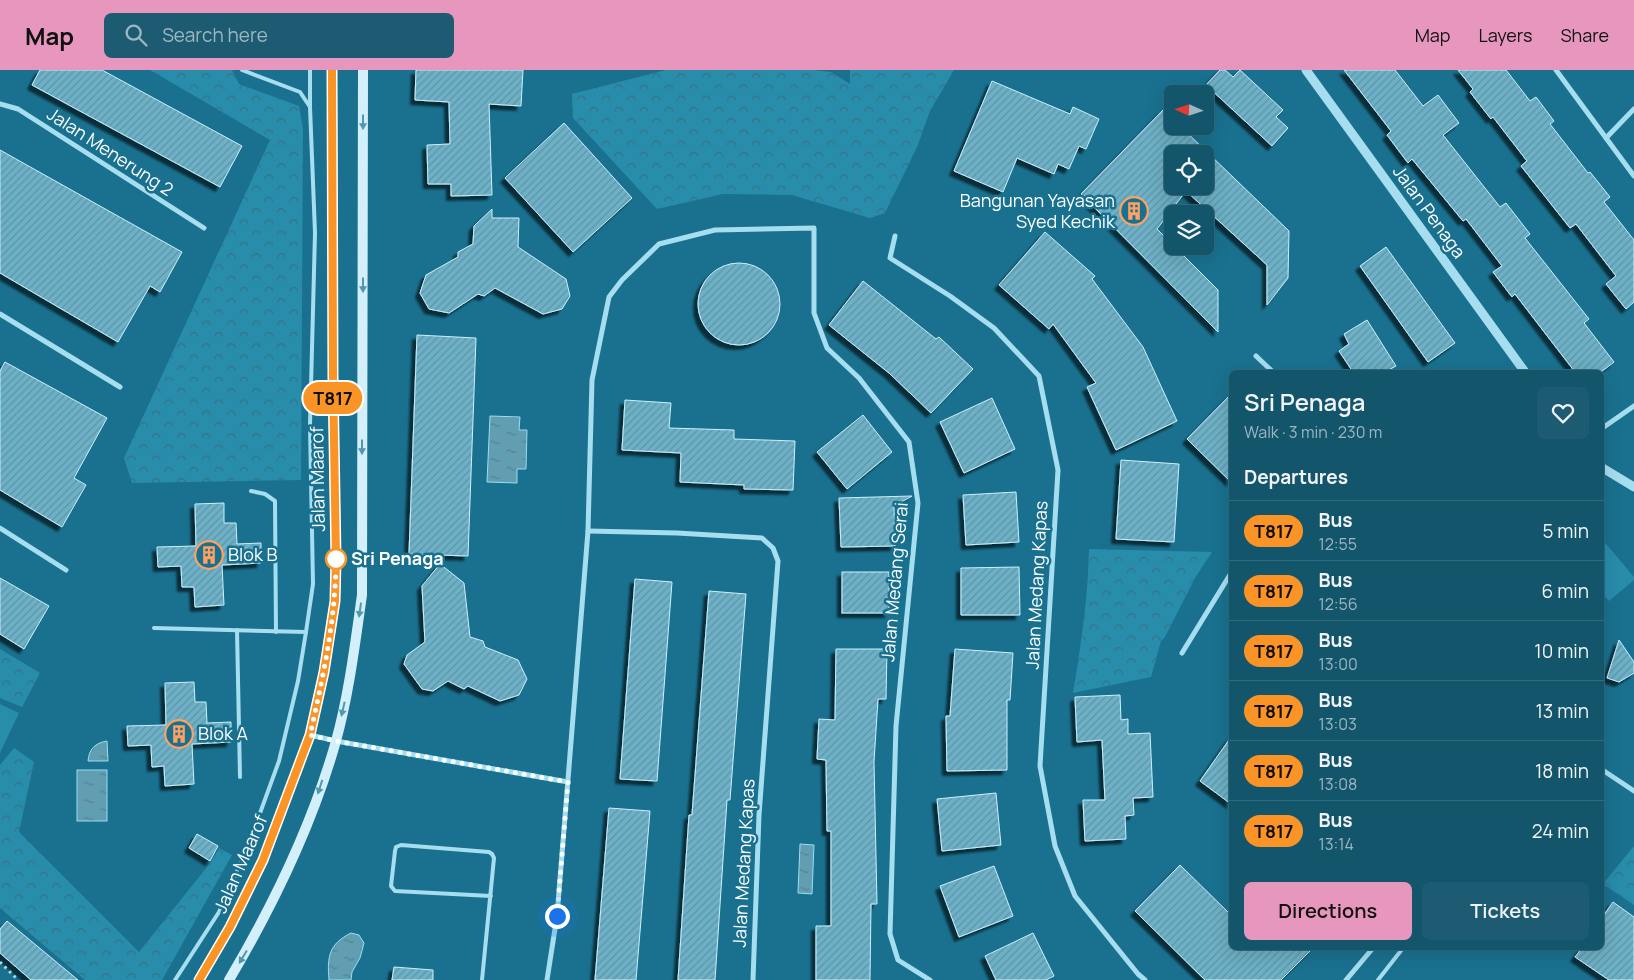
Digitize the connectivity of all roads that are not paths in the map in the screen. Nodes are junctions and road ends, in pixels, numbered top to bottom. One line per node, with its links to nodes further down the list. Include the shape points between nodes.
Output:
1 (242, 70): 8 (lane, via 300,92)
2 (310, 70): 8 (lane)
3 (332, 70): 33 (main road, Jalan Maarof, via 335,601)
4 (1306, 70): 17 (street, Jalan Penaga)
5 (1556, 70): 10 (street)
6 (363, 71): 34 (main road, one-way to 34, via 362,596 350,678)
7 (0, 104): 12 (street, Jalan Menerung 2, via 18,109)
8 (310, 107): 31 (lane, via 315,233 310,425 313,584)
9 (1634, 109): 10 (street)
10 (1606, 138): 11 (street)
11 (1634, 176)
12 (204, 228)
13 (896, 236): 49 (street, Jalan Medang Kapas, via 890,258 994,328 1039,376 1058,470 1040,766 1055,846 1075,896)
14 (0, 314): 18 (street)
15 (1256, 356): 16 (street)
16 (1270, 370)
17 (1524, 370)
18 (120, 387)
19 (1634, 406): 20 (street)
20 (1604, 426)
21 (1604, 469): 22 (street)
22 (1634, 487)
23 (251, 491): 30 (lane, via 265,494 274,501)
24 (0, 528): 26 (street)
25 (588, 531): 37 (street, Jalan Medang Serai); 47 (street, Jalan Medang Kapas, via 762,538 773,548 778,560 760,816); 48 (street, Jalan Medang Serai, via 592,380 610,297 622,280 659,244 715,230 814,228 814,313 827,348 859,378 909,442 918,503 896,726 890,934 898,960)
26 (66, 570)
27 (1229, 576): 32 (street)
28 (154, 628): 29 (lane)
29 (237, 630): 30 (lane); 36 (lane)
30 (276, 632): 31 (lane)
31 (306, 632): 42 (lane, via 279,761 248,846 219,912)
32 (1182, 653)
33 (310, 735): 34 (street); 43 (main road, Jalan Maarof, via 263,860)
34 (336, 741): 37 (street); 44 (main road, one-way to 44, via 287,874)
35 (1604, 771): 38 (street)
36 (240, 777)
37 (568, 782): 46 (street, Jalan Medang Serai, via 557,916)
38 (1634, 791)
39 (491, 896): 39 (lane, via 395,890 391,886 394,851 401,845 489,852 494,858); 45 (lane)
40 (1371, 950): 50 (street)
41 (1401, 950): 51 (lane)
42 (175, 980)
43 (199, 980)
44 (230, 980)
45 (482, 980)
46 (547, 980)
47 (753, 980)
48 (930, 980)
49 (1145, 980)
50 (1346, 980)
51 (1378, 980)

